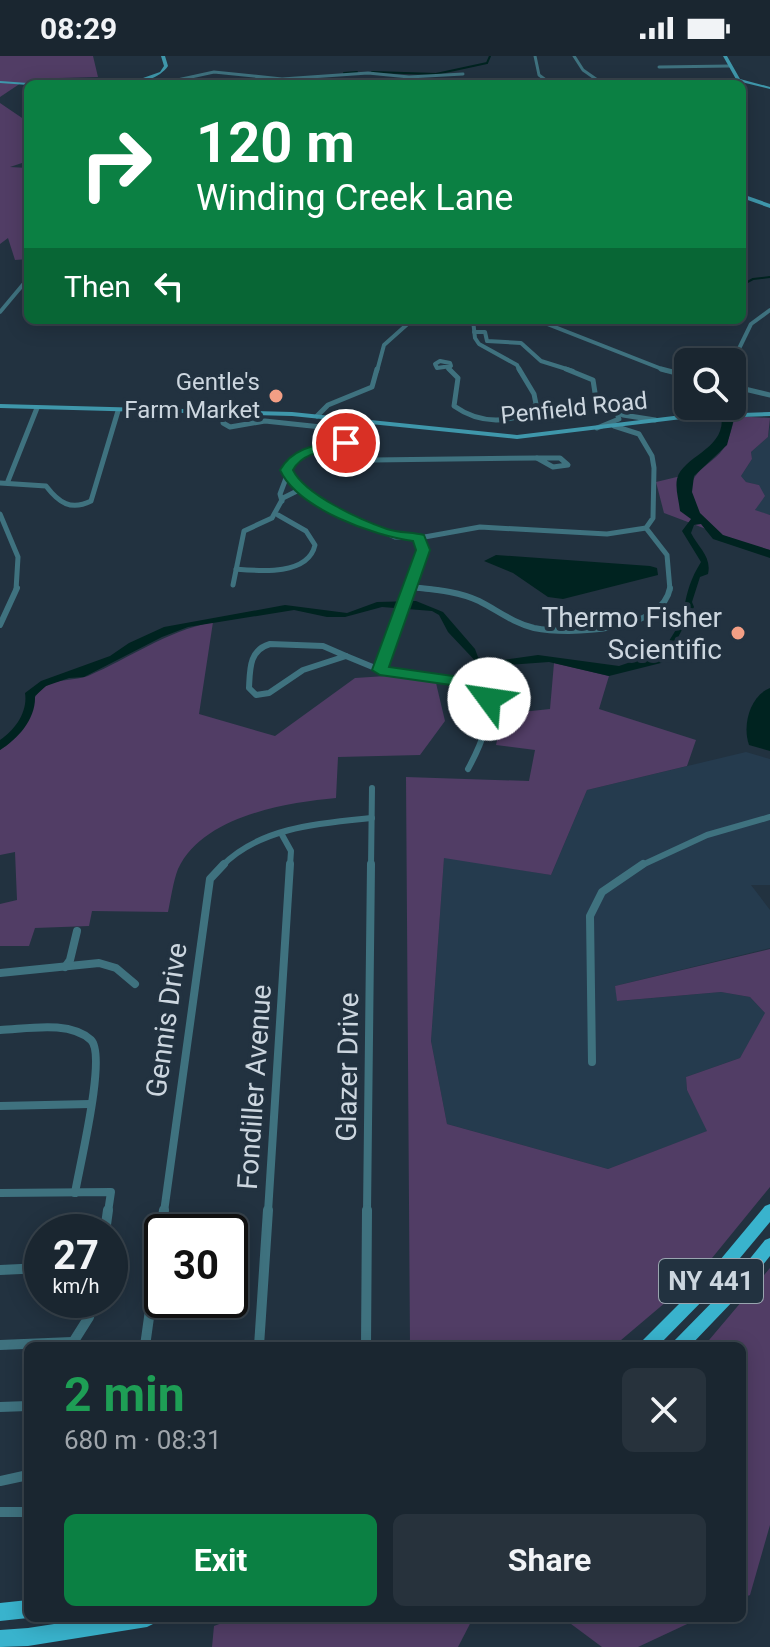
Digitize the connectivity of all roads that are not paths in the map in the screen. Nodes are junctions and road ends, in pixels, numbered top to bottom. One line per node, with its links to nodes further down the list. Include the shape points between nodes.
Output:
1 (163, 56): 8 (main road, via 166,66 161,73)
2 (535, 56): 10 (street)
3 (574, 56): 11 (street)
4 (725, 56): 5 (main road)
5 (730, 66): 6 (street); 12 (main road)
6 (659, 67)
7 (463, 74): 9 (street, via 282,79 214,72)
8 (140, 80)
9 (177, 80)
10 (544, 80)
11 (597, 80)
12 (740, 80)
13 (746, 82): 16 (main road)
14 (2, 83): 15 (main road)
15 (24, 84)
16 (770, 88)
17 (746, 197): 18 (main road)
18 (770, 206)
19 (24, 282): 21 (street, via 14,288)
20 (770, 310): 26 (street, via 755,321)
21 (0, 312)
22 (408, 324): 37 (street, via 384,345 372,387 324,407)
23 (473, 324): 25 (street)
24 (548, 324): 28 (street)
25 (474, 332): 27 (street, via 479,344 517,365 536,398 532,410 488,419 462,413 452,402 458,378); 35 (street, via 485,332 487,341 494,343 521,343 541,361 585,374 593,380 597,401)
26 (740, 348)
27 (448, 368)
28 (674, 372)
29 (746, 390): 30 (street)
30 (770, 395)
31 (0, 406): 32 (main road, Penfield Road)
32 (37, 408): 33 (main road, Penfield Road); 48 (street)
33 (118, 411): 34 (main road, Penfield Road); 48 (street, via 91,501 67,505 57,502 46,486)
34 (224, 412): 37 (main road, Penfield Road); 42 (street, via 223,423 230,427 265,421)
35 (617, 413): 38 (street); 41 (street, via 619,419)
36 (770, 414): 38 (main road, Penfield Road)
37 (317, 416): 41 (main road, Penfield Road, via 499,437)
38 (655, 420): 39 (main road, Penfield Road)
39 (644, 422): 40 (main road, Penfield Road); 43 (street, via 636,428)
40 (614, 426): 41 (main road, Penfield Road); 43 (street)
41 (595, 429)
42 (347, 430): 44 (street); 45 (street)
43 (639, 434): 54 (street, via 654,468 653,518)
44 (346, 443): 45 (street); 47 (street, via 305,452 292,461)
45 (360, 443): 46 (street, via 364,455 381,461)
46 (535, 457): 46 (street, via 560,458 568,465 553,467)
47 (288, 473): 50 (street); 51 (street)
48 (8, 481): 49 (street)
49 (0, 483)
50 (301, 489): 51 (street); 55 (street, via 386,534)
51 (282, 502): 53 (street)
52 (0, 514): 59 (street, via 14,538 20,577 17,595)
53 (278, 515): 56 (street, via 244,531); 56 (street, via 312,535 315,546 310,555 287,568)
54 (646, 528): 55 (street, via 618,535 480,527); 58 (street, via 666,552 670,592 652,613 621,624 579,631 539,629 506,619 467,596)
55 (419, 538): 58 (street, via 423,550)
56 (236, 569): 57 (street)
57 (233, 585)
58 (409, 587): 61 (street)
59 (0, 625)
60 (346, 656): 60 (street, via 315,645 261,646 253,653 249,690 266,694 293,674); 61 (street)
61 (380, 670): 62 (street, via 483,688 489,699 479,750)
62 (468, 769)
63 (372, 788): 65 (street, Glazer Drive)
64 (770, 817): 72 (street, via 716,829 617,879 600,893 588,925)
65 (372, 818): 66 (street, Gennis Drive); 86 (street, Glazer Drive)
66 (281, 833): 84 (street, Gennis Drive, via 244,845 210,879); 85 (street, Fondiller Avenue, via 291,851)
67 (77, 931): 68 (street)
68 (65, 967): 69 (street); 70 (street, via 109,964)
69 (0, 973)
70 (135, 984)
71 (0, 1030): 73 (street, via 66,1028 89,1038 98,1055)
72 (592, 1062)
73 (90, 1104): 74 (street); 76 (street)
74 (0, 1106)
75 (0, 1193): 76 (street)
76 (75, 1193): 78 (street, via 111,1192)
77 (770, 1211): 87 (main road, NY 441, via 710,1283)
78 (108, 1214)
79 (770, 1245): 88 (main road, NY 441)
80 (24, 1269): 81 (street)
81 (0, 1270)
82 (88, 1318): 83 (street)
83 (73, 1342)
84 (146, 1342)
85 (259, 1342)
86 (366, 1342)
87 (651, 1342)
88 (683, 1342)
89 (0, 1345): 90 (street)
90 (24, 1345)
91 (24, 1406): 92 (street)
92 (0, 1407)
93 (24, 1476): 94 (street)
94 (0, 1481)
95 (0, 1512): 96 (street)
96 (24, 1512)
97 (24, 1609): 98 (main road)
98 (0, 1612)
99 (123, 1622): 100 (main road)
100 (0, 1639)

